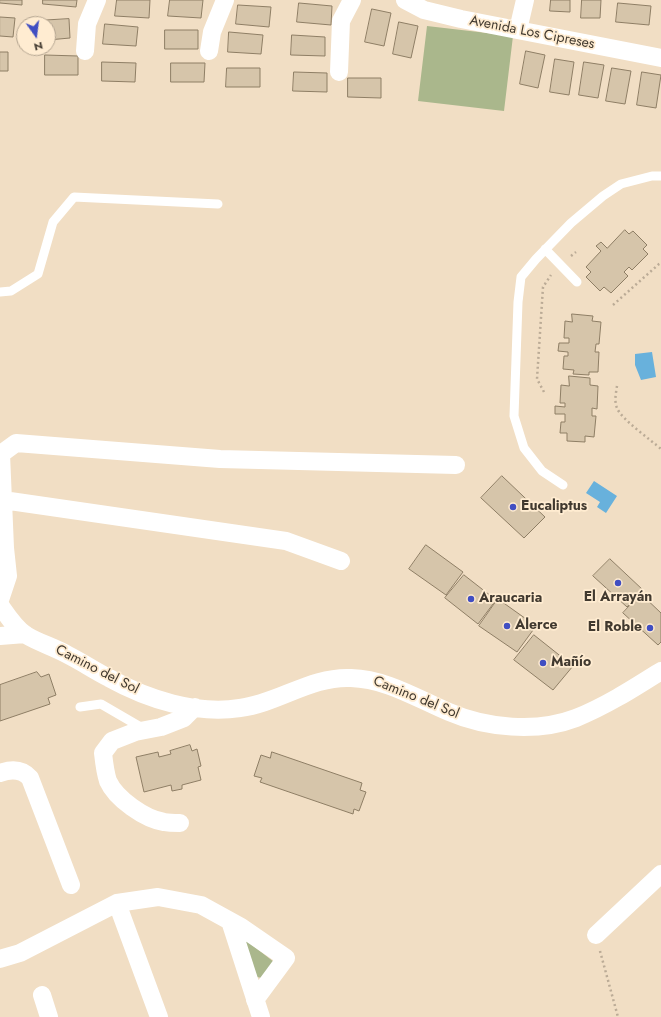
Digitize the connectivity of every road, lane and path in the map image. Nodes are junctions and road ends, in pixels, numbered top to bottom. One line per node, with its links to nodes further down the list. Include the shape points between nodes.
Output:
1 (97, 0): 8 (street, via 87,24)
2 (225, 0): 7 (street, via 212,32)
3 (352, 0): 10 (street, via 341,21)
4 (405, 0): 6 (street, Avenida Los Cipreses, via 424,10)
5 (525, 0): 6 (street)
6 (518, 30): 9 (street, Avenida Los Cipreses)
7 (209, 51)
8 (85, 52)
9 (661, 58)
10 (339, 72)
11 (661, 176): 13 (lane, via 621,184 602,196)
12 (218, 204): 18 (lane, via 74,197 53,222 38,274 11,291)
13 (545, 249): 16 (lane); 24 (lane, via 521,277 514,416 524,448 542,471)
14 (576, 252): 16 (path)
15 (661, 263): 19 (path)
16 (561, 265): 17 (lane); 21 (path, via 548,277 543,287 537,379)
17 (577, 282)
18 (0, 292)
19 (613, 305)
20 (617, 386): 22 (path, via 617,408)
21 (544, 392)
22 (661, 449)
23 (456, 465): 25 (street, via 220,459 16,444 1,454)
24 (563, 485)
25 (3, 500): 26 (street, via 286,541); 27 (street, via 8,576)
26 (341, 561)
27 (0, 600)
28 (0, 605): 29 (street, Camino del Sol)
29 (25, 634): 30 (street); 33 (street, Camino del Sol, via 131,689 155,698)
30 (0, 636)
31 (661, 671): 33 (street, Camino del Sol, via 616,698 575,718 527,726 508,726 470,719 395,687 365,678 331,679 314,683 274,700 240,708)
32 (80, 707): 34 (lane, via 101,704)
33 (195, 707): 34 (street, via 184,718)
34 (146, 730): 36 (street, via 112,741 103,753 108,781 129,806 163,822)
35 (0, 773): 38 (street, via 25,772 30,778)
36 (180, 823)
37 (661, 874): 41 (street)
38 (71, 886)
39 (117, 903): 40 (street, via 158,897 201,905); 42 (street, via 20,953); 46 (street)
40 (230, 921): 44 (street); 44 (street, via 286,958)
41 (596, 935): 47 (path)
42 (0, 959)
43 (42, 995): 45 (street)
44 (258, 1009)
45 (49, 1017)
46 (159, 1017)
47 (618, 1017)

